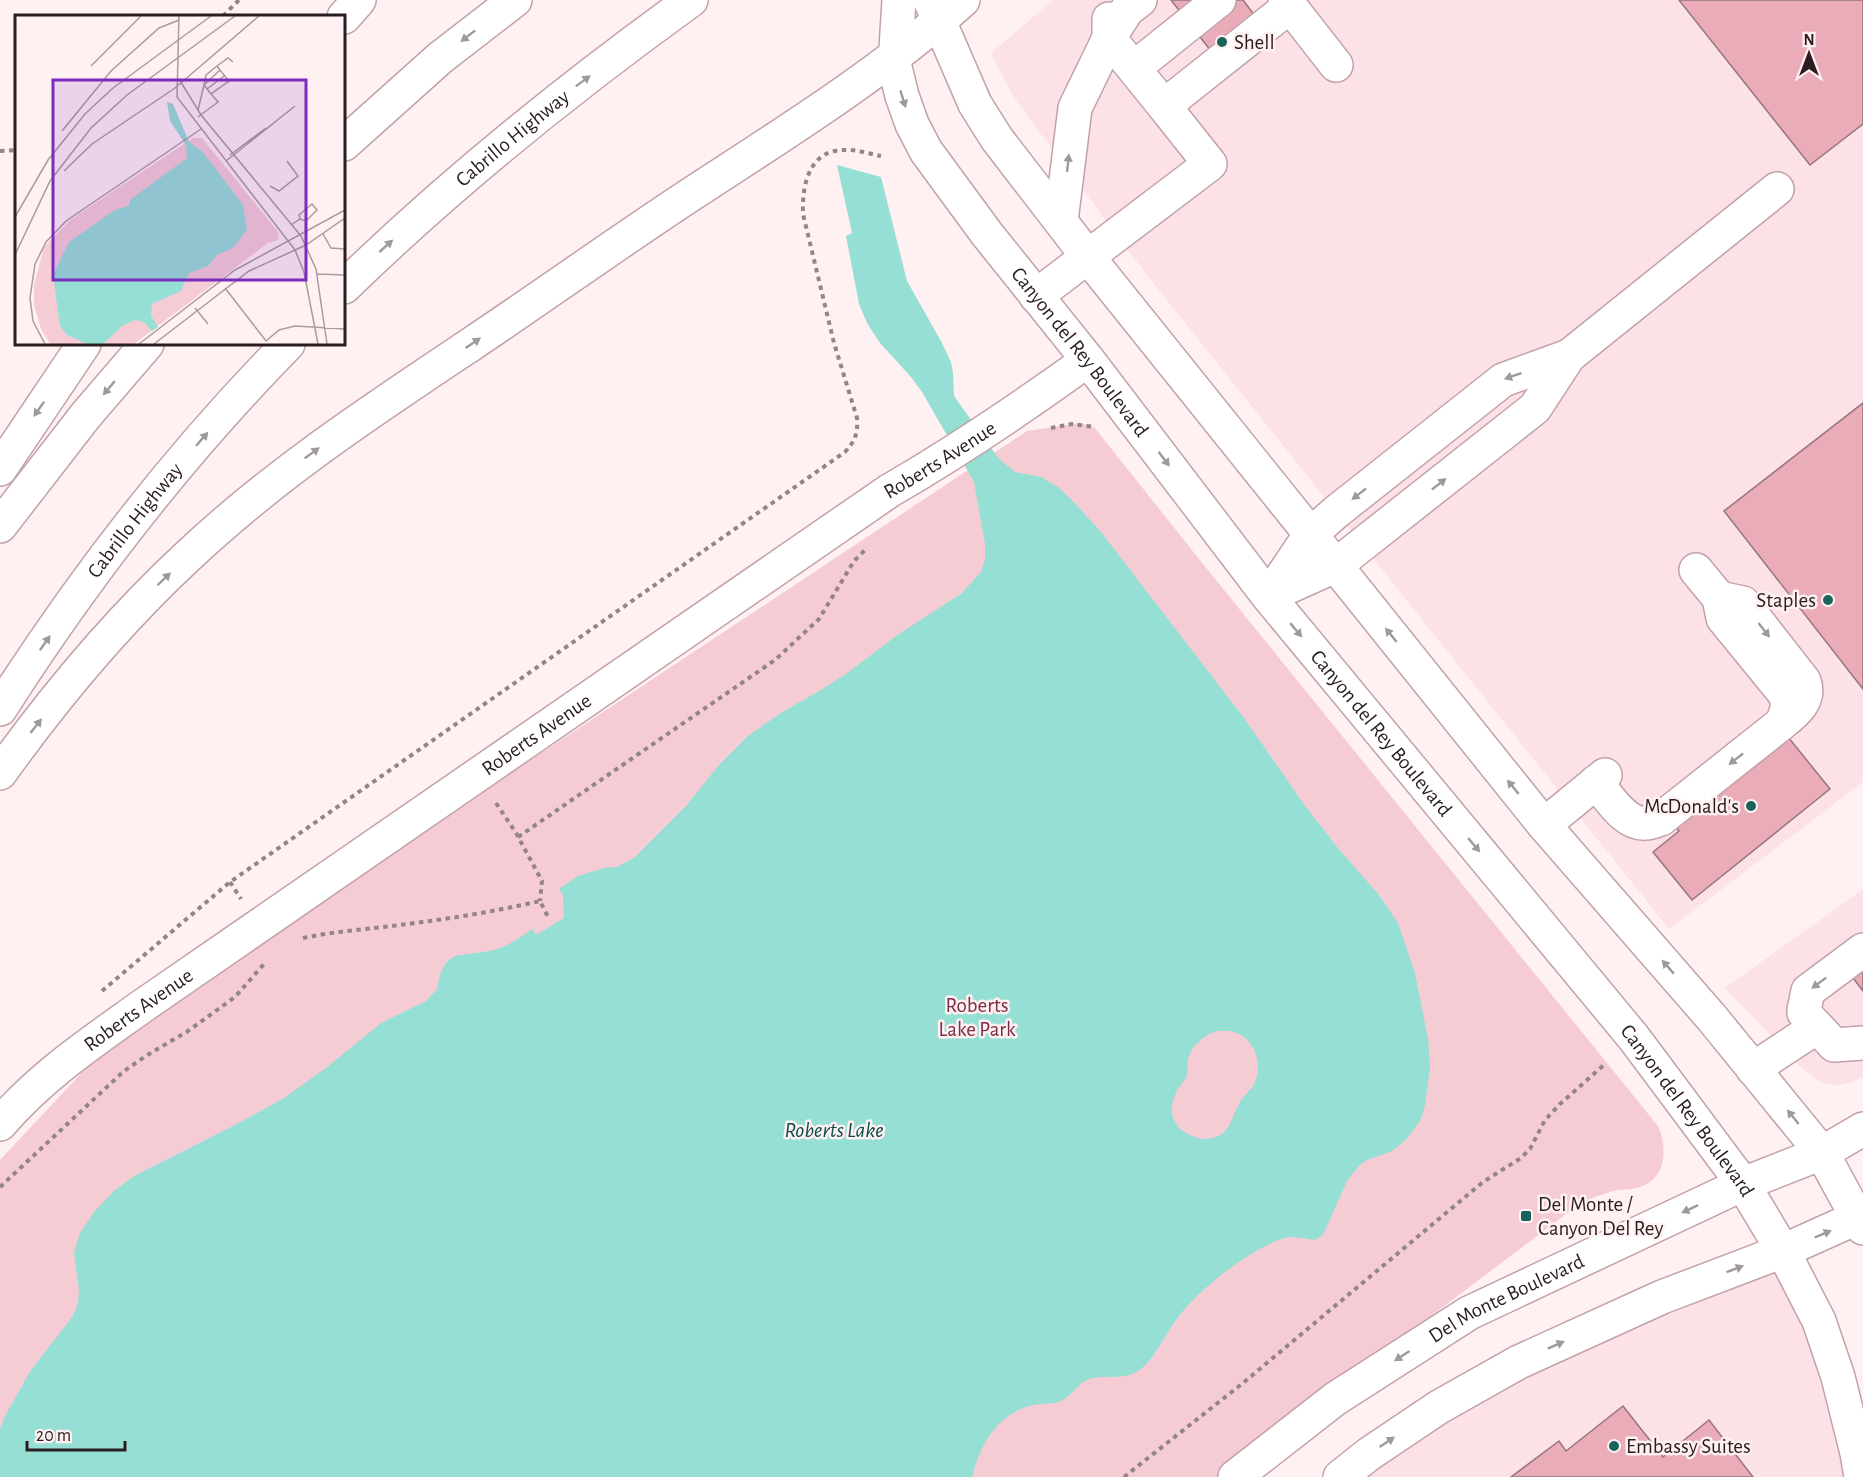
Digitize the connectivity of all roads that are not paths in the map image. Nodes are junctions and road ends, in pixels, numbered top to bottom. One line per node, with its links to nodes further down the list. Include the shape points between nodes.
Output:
1 (359, 0): 11 (main road)
2 (515, 0): 17 (main road, one-way to 17, via 440,58)
3 (691, 0): 21 (main road, Cabrillo Highway, one-way to 3, via 486,158)
4 (899, 0): 13 (main road, Canyon del Rey Boulevard)
5 (963, 0): 10 (main road)
6 (1111, 0): 12 (main road)
7 (1140, 0): 12 (main road, via 1127,10)
8 (1219, 0): 15 (main road)
9 (1295, 5): 14 (main road); 16 (main road)
10 (934, 11): 13 (main road); 19 (main road, via 975,104)
11 (345, 16)
12 (1109, 38): 15 (main road); 19 (main road, one-way to 12, via 1075,108)
13 (893, 58): 22 (main road, Canyon del Rey Boulevard, one-way to 22, via 908,115 926,151); 35 (main road, one-way to 13, via 140,602 188,555 283,475 379,405)
14 (1336, 65)
15 (1134, 68): 16 (main road)
16 (1164, 106): 20 (main road, via 1210,164)
17 (345, 143)
18 (1777, 189): 26 (main road)
19 (1061, 222): 20 (main road)
20 (1088, 256): 22 (main road); 30 (main road)
21 (345, 286)
22 (1036, 297): 27 (main road, Canyon del Rey Boulevard)
23 (83, 345): 28 (main road, one-way to 28)
24 (146, 345): 29 (main road, one-way to 29, via 78,424)
25 (287, 345): 34 (main road, Cabrillo Highway, one-way to 25, via 142,511 193,448)
26 (1569, 356): 30 (main road, one-way to 30, via 1503,380); 31 (main road, one-way to 26, via 1535,408)
27 (1088, 360): 33 (main road, Canyon del Rey Boulevard, one-way to 33); 41 (main road, Roberts Avenue, via 995,425 889,491 141,1007 48,1075)
28 (0, 469)
29 (0, 526)
30 (1310, 535): 31 (main road); 33 (main road)
31 (1335, 566): 33 (main road); 36 (main road, one-way to 31)
32 (1696, 570): 36 (main road, one-way to 36, via 1719,598 1743,603 1803,681 1806,691 1802,704 1661,819 1646,824 1624,816 1601,779)
33 (1269, 596): 44 (main road, Canyon del Rey Boulevard, one-way to 44, via 1626,1029)
34 (0, 709)
35 (0, 773)
36 (1544, 825): 40 (main road, one-way to 36)
37 (1863, 950): 38 (main road, one-way to 38, via 1808,991 1804,1013)
38 (1816, 1027): 39 (main road, via 1834,1045); 40 (main road)
39 (1863, 1043)
40 (1753, 1069): 43 (main road, one-way to 40)
41 (0, 1124)
42 (1863, 1129): 43 (main road, Del Monte Boulevard)
43 (1822, 1153): 44 (main road, Del Monte Boulevard); 45 (main road)
44 (1743, 1184): 46 (main road, Canyon del Rey Boulevard); 47 (main road, Del Monte Boulevard, one-way to 47, via 1469,1313 1335,1399)
45 (1861, 1221): 46 (main road, one-way to 45)
46 (1783, 1251): 48 (main road, one-way to 46, via 1439,1407 1519,1362 1662,1297); 49 (main road, Canyon del Rey Boulevard, via 1819,1321 1838,1377)
47 (1235, 1477)
48 (1340, 1477)
49 (1861, 1477)

